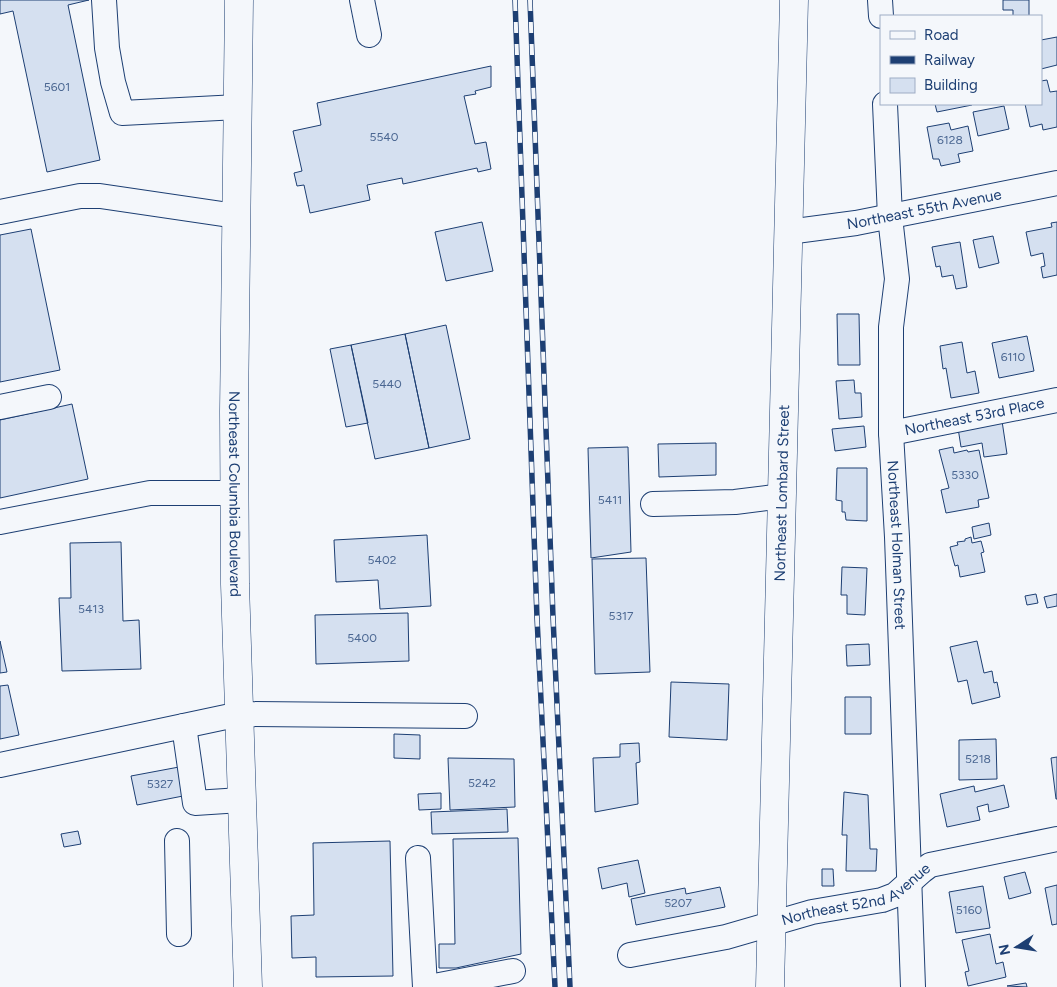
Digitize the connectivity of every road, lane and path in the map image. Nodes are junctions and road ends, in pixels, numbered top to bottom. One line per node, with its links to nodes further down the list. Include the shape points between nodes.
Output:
1 (104, 0): 9 (street, via 107,48 122,113)
2 (239, 0): 9 (main road, Northeast Columbia Boulevard)
3 (362, 0): 7 (street)
4 (794, 0): 14 (main road, Northeast Lombard Street)
5 (880, 0): 6 (street)
6 (881, 15)
7 (369, 35)
8 (885, 105): 13 (street, Northeast Holman Street)
9 (238, 107): 12 (main road, Northeast Columbia Boulevard)
10 (1057, 183): 13 (street, Northeast 55th Avenue)
11 (0, 212): 12 (street, via 80,196 100,196)
12 (236, 216): 19 (main road, Northeast Columbia Boulevard)
13 (890, 217): 14 (street, Northeast 55th Avenue); 18 (street, Northeast Holman Street, via 897,279 891,327)
14 (788, 232): 20 (main road, Northeast Lombard Street)
15 (49, 397): 17 (street)
16 (1057, 400): 18 (street, Northeast 53rd Place)
17 (0, 407)
18 (890, 433): 31 (street, Northeast Holman Street, via 897,537)
19 (235, 494): 22 (street, via 150,494); 23 (main road, Northeast Columbia Boulevard)
20 (782, 496): 21 (street, via 735,502); 32 (main road, Northeast Lombard Street)
21 (653, 504)
22 (0, 522)
23 (240, 714): 24 (street); 25 (street); 27 (main road, Northeast Columbia Boulevard)
24 (464, 716)
25 (184, 726): 26 (street); 27 (street, via 195,803)
26 (0, 765)
27 (241, 800): 36 (main road, Northeast Columbia Boulevard)
28 (1057, 839): 31 (street, Northeast 52nd Avenue, via 930,865)
29 (177, 841): 33 (street)
30 (418, 858): 37 (street)
31 (909, 882): 32 (street, Northeast 52nd Avenue, via 895,895 882,900 812,912); 40 (street, Northeast Holman Street)
32 (772, 924): 34 (street, Northeast 52nd Avenue, via 726,937); 39 (main road, Northeast Lombard Street)
33 (179, 934)
34 (630, 955)
35 (513, 971): 38 (street)
36 (248, 987)
37 (425, 987)
38 (429, 987)
39 (770, 987)
40 (912, 987)

